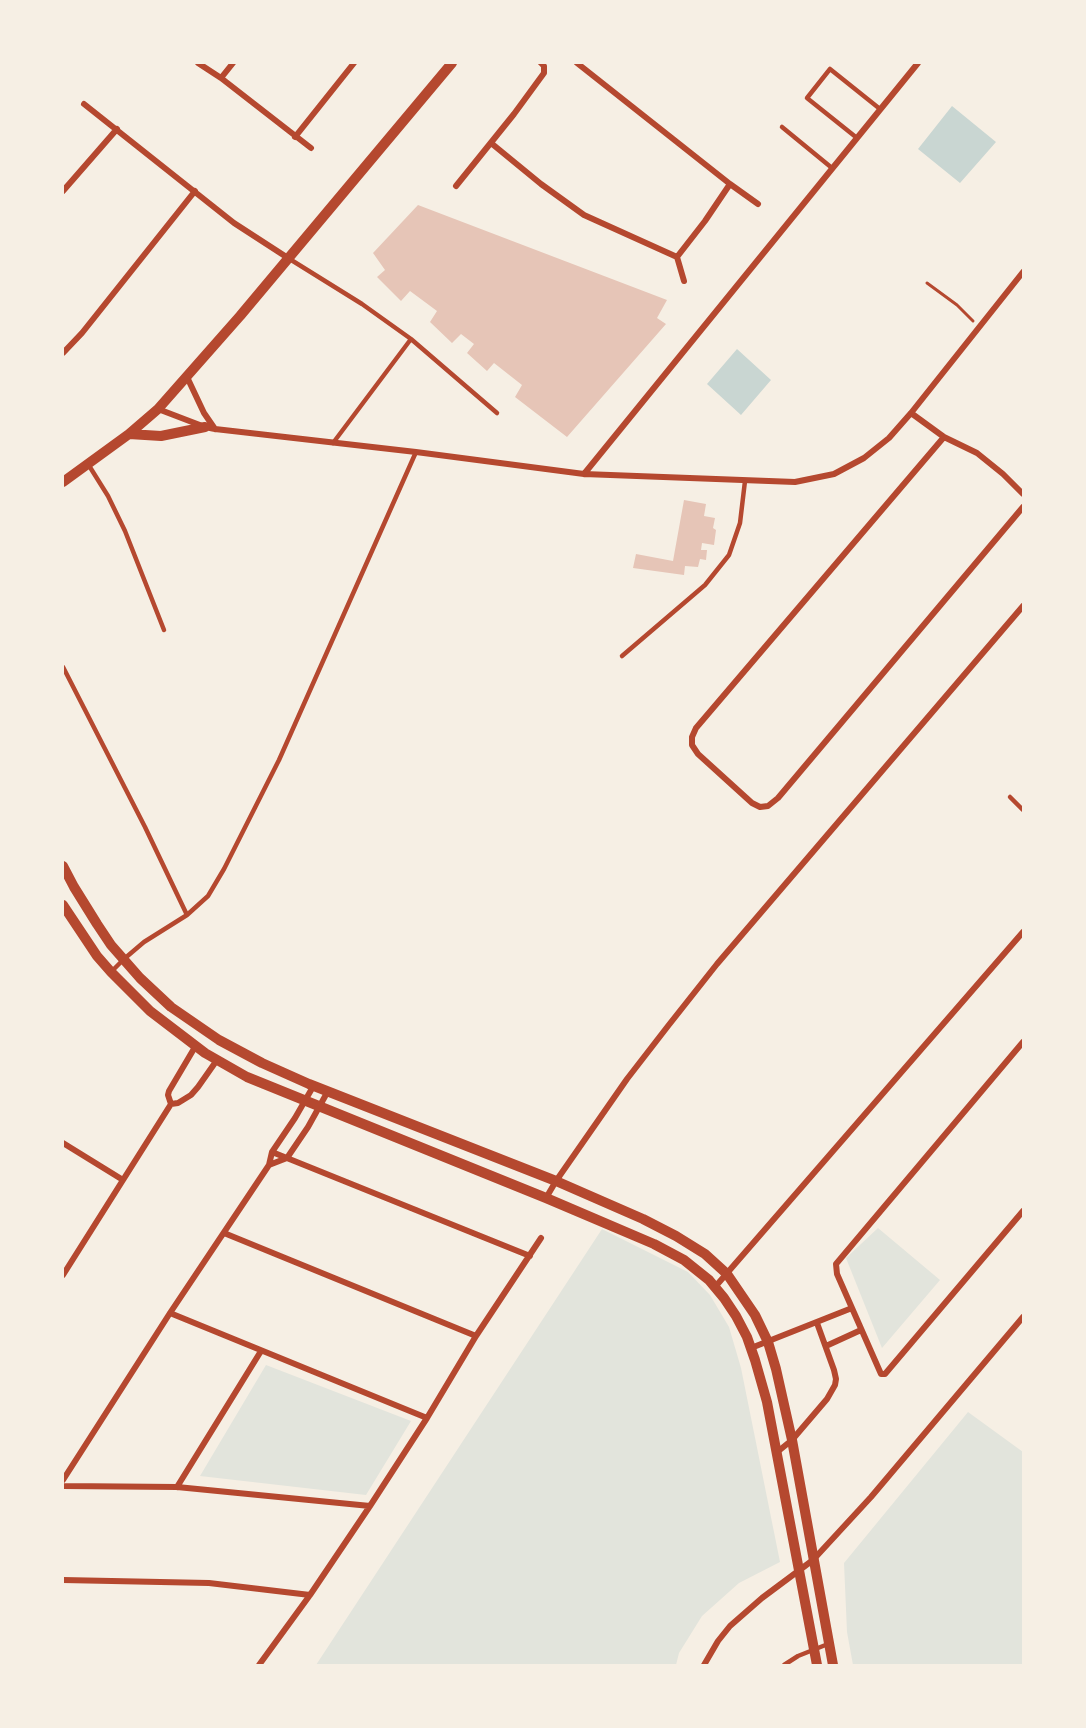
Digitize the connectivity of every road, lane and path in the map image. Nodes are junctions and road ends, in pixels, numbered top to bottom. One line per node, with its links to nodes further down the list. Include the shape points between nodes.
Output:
1 (198, 63): 8 (street)
2 (232, 63): 8 (street)
3 (354, 63): 13 (street)
4 (452, 63): 24 (street)
5 (541, 63): 15 (street, via 544,73)
6 (576, 63): 18 (street)
7 (918, 63): 10 (street)
8 (221, 78): 13 (street)
9 (84, 104): 12 (street)
10 (880, 109): 14 (street); 14 (lane, via 830,69 807,98)
11 (782, 127): 17 (lane)
12 (117, 129): 20 (street); 21 (street)
13 (295, 137): 16 (street)
14 (857, 138): 17 (street)
15 (491, 143): 19 (street); 23 (street, via 584,215)
16 (311, 148)
17 (832, 168): 41 (street)
18 (730, 184): 22 (street); 23 (street)
19 (456, 186)
20 (63, 191)
21 (195, 191): 24 (street, via 234,223); 30 (street)
22 (758, 204)
23 (677, 257): 26 (street)
24 (288, 258): 29 (lane); 31 (street)
25 (1023, 272): 28 (street)
26 (684, 281)
27 (927, 283): 28 (path)
28 (979, 326): 34 (street)
29 (411, 339): 33 (lane); 38 (lane)
30 (63, 353)
31 (187, 377): 32 (street); 35 (street)
32 (158, 408): 35 (street); 36 (street)
33 (497, 412)
34 (911, 413): 37 (street); 42 (street, via 873,451 834,474 795,482)
35 (210, 428): 36 (street, via 160,435); 38 (street)
36 (129, 434): 40 (street)
37 (944, 437): 44 (street, via 977,453); 45 (street, via 696,728 692,745 698,754 752,803 768,806 778,798)
38 (333, 443): 39 (street)
39 (416, 452): 41 (street); 54 (lane, via 269,780 208,896)
40 (88, 464): 43 (street); 47 (lane, via 125,531)
41 (584, 474): 42 (street)
42 (746, 481): 48 (lane, via 740,523 729,555 705,585)
43 (63, 482)
44 (1023, 494)
45 (1023, 507)
46 (1023, 606): 71 (street, via 710,973 627,1079)
47 (164, 630)
48 (622, 656)
49 (63, 667): 54 (lane)
50 (1010, 797): 51 (lane)
51 (1023, 810)
52 (63, 866): 56 (street, via 97,924)
53 (63, 905): 57 (street)
54 (188, 915): 56 (lane)
55 (1023, 932): 77 (street)
56 (124, 959): 57 (lane); 61 (street, via 165,1002 202,1029 261,1063)
57 (111, 972): 59 (street, via 150,1011)
58 (1023, 1042): 80 (street, via 837,1263 837,1274)
59 (195, 1047): 60 (street); 64 (street, via 169,1090)
60 (217, 1060): 63 (street); 64 (street, via 191,1095)
61 (314, 1085): 62 (street); 63 (street)
62 (328, 1091): 65 (street); 71 (street)
63 (306, 1101): 65 (street); 67 (street)
64 (171, 1104): 70 (street)
65 (319, 1107): 68 (street); 72 (street)
66 (63, 1143): 70 (street)
67 (272, 1152): 68 (street); 69 (street)
68 (287, 1158): 69 (street); 76 (street)
69 (269, 1165): 74 (street)
70 (123, 1180): 78 (street)
71 (555, 1181): 72 (street); 77 (street, via 676,1236)
72 (546, 1198): 79 (street, via 654,1244 684,1260)
73 (1023, 1210): 84 (street, via 884,1374)
74 (224, 1233): 81 (street); 85 (street)
75 (541, 1238): 76 (street)
76 (530, 1256): 85 (street)
77 (727, 1274): 79 (street); 86 (street)
78 (63, 1275)
79 (716, 1287): 88 (street)
80 (852, 1308): 83 (street); 84 (street)
81 (170, 1313): 89 (street); 93 (street)
82 (1023, 1317): 97 (street)
83 (817, 1323): 86 (street); 87 (street)
84 (861, 1330): 87 (street)
85 (476, 1336): 90 (street)
86 (768, 1342): 88 (street); 91 (street)
87 (826, 1346): 91 (street, via 836,1379 833,1390)
88 (751, 1348): 92 (street, via 767,1402)
89 (261, 1351): 90 (street); 95 (street)
90 (427, 1418): 96 (street)
91 (792, 1440): 92 (street); 97 (street)
92 (776, 1454): 98 (street)
93 (63, 1480)
94 (63, 1486): 95 (street)
95 (177, 1487): 96 (street)
96 (370, 1506): 100 (street)
97 (813, 1560): 98 (street); 101 (street)
98 (799, 1570): 102 (street); 104 (street, via 730,1626)
99 (63, 1580): 100 (street, via 209,1583)
100 (310, 1595): 103 (street)
101 (828, 1644): 102 (lane); 107 (street)
102 (814, 1649): 105 (lane); 106 (street)
103 (259, 1665)
104 (704, 1665)
105 (784, 1665)
106 (817, 1665)
107 (833, 1665)

